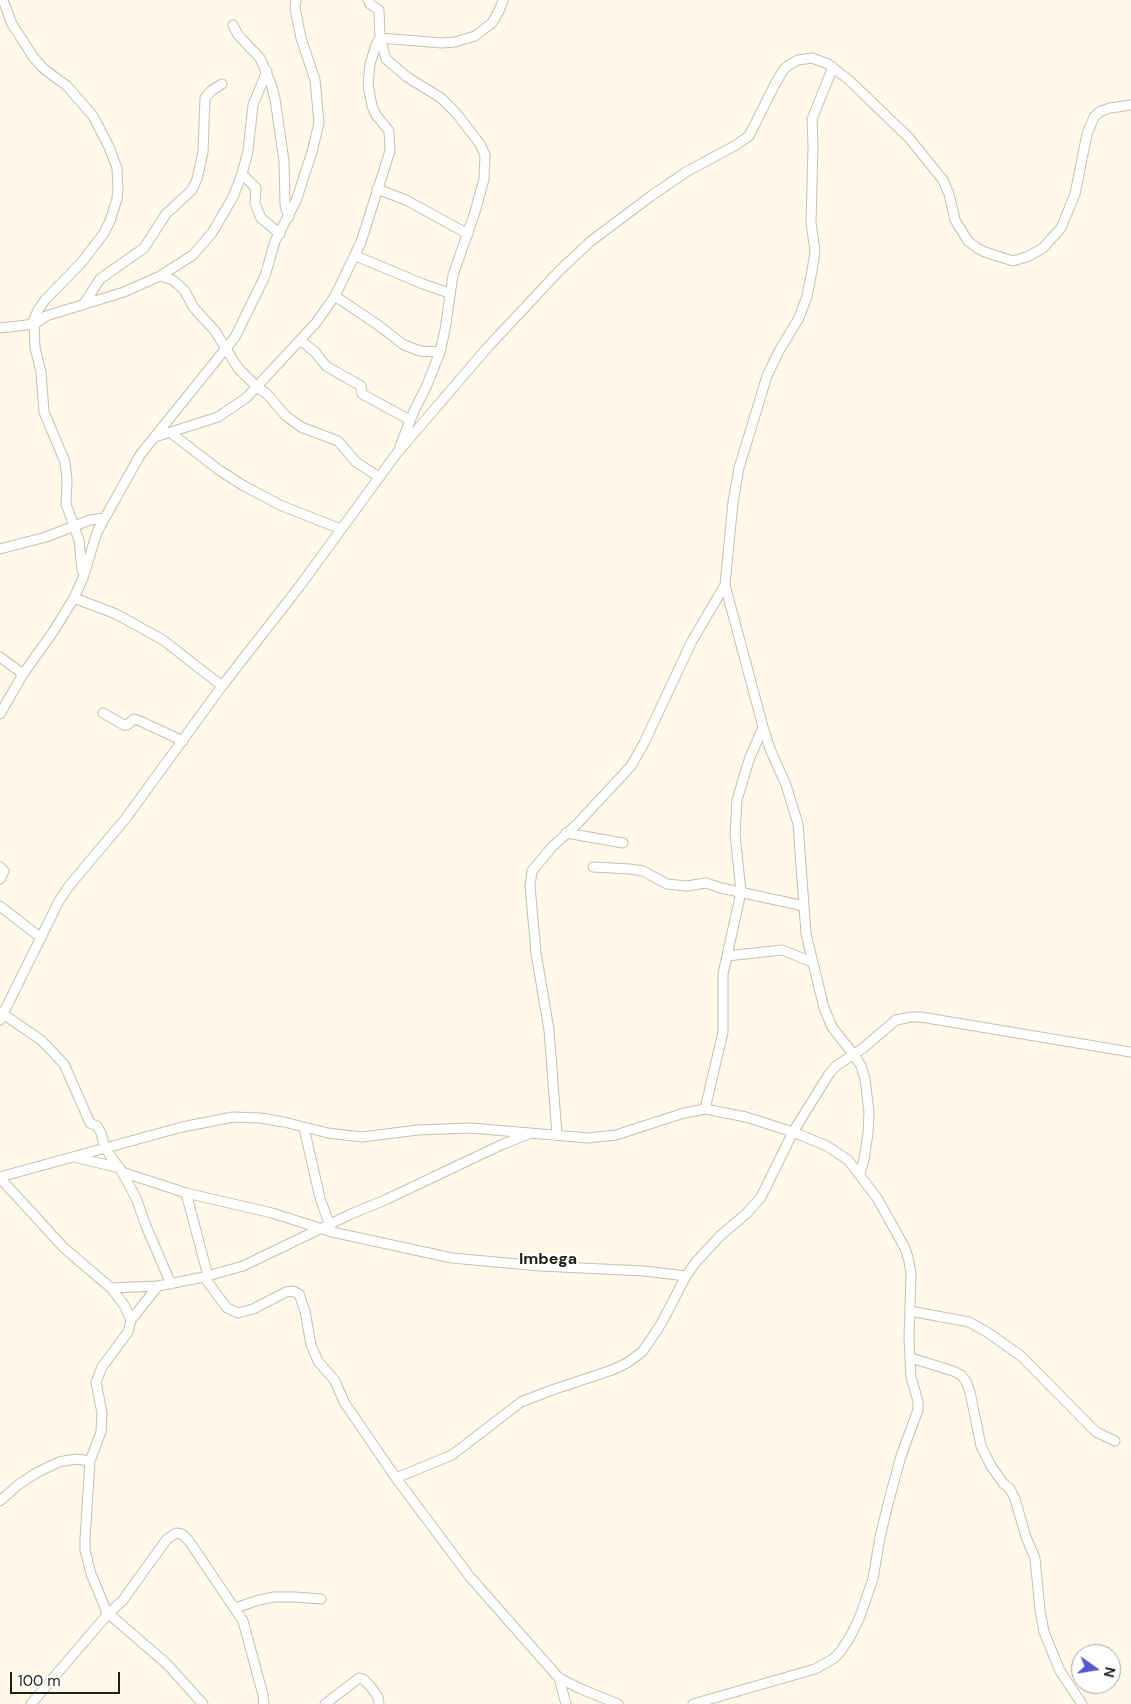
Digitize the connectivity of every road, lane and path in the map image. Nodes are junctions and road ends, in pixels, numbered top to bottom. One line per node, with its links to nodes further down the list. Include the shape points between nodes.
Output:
1 (2, 0): 21 (street, via 12,24 34,58 67,86 93,116 117,168 117,199 104,233 82,262 44,300)
2 (296, 0): 13 (street, via 301,38 315,80 319,123 302,185)
3 (368, 0): 6 (street, via 379,10)
4 (503, 0): 6 (street, via 492,23 474,36 455,42)
5 (233, 25): 8 (street)
6 (380, 38): 12 (street, via 370,64 368,85 376,115 390,131 391,145); 15 (street, via 383,54 389,63 441,98 458,114 480,144 485,156 484,179)
7 (833, 67): 10 (street, via 903,131 943,180 955,220 968,241 985,252 1012,260 1030,256 1043,248 1061,228 1075,194 1087,134 1094,117 1110,108); 30 (street, via 819,59 806,57 784,69 749,136 686,172 591,241 487,348); 37 (street, via 812,119 811,223 815,251 807,296 799,318 767,376 739,468)
8 (267, 71): 11 (street, via 254,106); 13 (street, via 275,99 284,160)
9 (222, 84): 20 (street, via 206,98 202,152 192,190 166,214 144,248 100,279)
10 (1131, 105)
11 (242, 174): 14 (street, via 256,188 255,203 261,218); 17 (street, via 233,197 207,240 186,260)
12 (377, 189): 15 (street, via 420,206); 16 (street)
13 (288, 217): 14 (street)
14 (280, 234): 24 (street, via 265,276)
15 (468, 234): 18 (street, via 457,260)
16 (356, 256): 18 (street); 19 (street)
17 (160, 276): 20 (street, via 124,292); 24 (street, via 173,280 184,290)
18 (449, 293): 25 (street)
19 (335, 296): 23 (street, via 322,317); 25 (street, via 404,345 420,351)
20 (84, 304): 21 (street, via 43,317)
21 (34, 324): 22 (street); 33 (street, via 44,412 64,462 66,504)
22 (0, 328)
23 (300, 340): 26 (street); 27 (street, via 326,366 361,386 361,394)
24 (226, 350): 26 (street); 29 (street)
25 (440, 352): 27 (street)
26 (257, 387): 28 (street, via 228,412); 31 (street, via 292,421 338,441 356,462)
27 (410, 420): 30 (street)
28 (171, 433): 29 (street); 34 (street, via 244,486 282,506)
29 (155, 438): 32 (street, via 140,456)
30 (397, 453): 31 (street)
31 (379, 477): 34 (street)
32 (104, 518): 33 (street); 36 (street)
33 (74, 527): 35 (street); 36 (street, via 79,540)
34 (341, 529): 41 (street)
35 (0, 549)
36 (83, 578): 38 (street)
37 (725, 585): 44 (street); 46 (street, via 692,640 631,766)
38 (74, 598): 40 (street); 41 (street, via 116,614 163,640)
39 (0, 656): 40 (street)
40 (23, 674): 43 (street)
41 (222, 686): 45 (street)
42 (103, 713): 45 (street, via 124,725 140,721)
43 (0, 714)
44 (763, 727): 51 (street, via 737,800 735,834); 53 (street, via 798,824)
45 (183, 741): 54 (street, via 126,818 69,886)
46 (566, 833): 47 (street); 64 (street, via 532,871 530,886 536,953 549,1030)
47 (623, 843)
48 (0, 867): 50 (street, via 4,871)
49 (593, 867): 51 (street, via 630,868 667,884 687,886 706,883)
50 (0, 879)
51 (740, 892): 53 (street); 55 (street)
52 (0, 906): 54 (street)
53 (804, 906): 56 (street)
54 (41, 938): 57 (street)
55 (727, 956): 56 (street, via 782,950); 60 (street, via 723,974 723,1032)
56 (812, 962): 59 (street, via 832,1028)
57 (1, 1015): 65 (street, via 41,1040 64,1064 90,1123 101,1133)
58 (1131, 1052): 59 (street, via 921,1016 896,1020)
59 (854, 1055): 63 (street, via 836,1066); 68 (street, via 866,1079 869,1112)
60 (706, 1109): 63 (street); 64 (street, via 616,1135 588,1138)
61 (304, 1128): 62 (street, via 362,1137 471,1128); 65 (street, via 260,1118 227,1118); 71 (street)
62 (534, 1132): 64 (street); 71 (street, via 351,1214)
63 (793, 1132): 68 (street, via 835,1150); 73 (street, via 755,1205 720,1236)
64 (556, 1135)
65 (105, 1148): 66 (street); 67 (street)
66 (72, 1156): 67 (street); 69 (street)
67 (121, 1170): 70 (street); 74 (street)
68 (860, 1174): 77 (street, via 907,1255 911,1276)
69 (0, 1177): 76 (street, via 64,1248)
70 (186, 1193): 71 (street); 72 (street)
71 (328, 1228): 72 (street, via 243,1266); 73 (street, via 457,1258)
72 (206, 1276): 74 (street); 82 (street, via 227,1308 238,1313 286,1292 299,1294 313,1352)
73 (686, 1276): 82 (street, via 650,1343 634,1358 612,1370 522,1402 452,1455)
74 (171, 1284): 75 (street)
75 (158, 1286): 76 (street); 78 (street)
76 (111, 1288): 78 (street)
77 (910, 1311): 79 (street); 80 (street, via 969,1322 987,1332 1021,1356 1096,1432)
78 (132, 1320): 81 (street, via 128,1332 102,1367 96,1382 102,1413 101,1432)
79 (911, 1358): 95 (street, via 912,1383 918,1401 916,1417 889,1500 873,1579 850,1637 840,1652 823,1666); 96 (street, via 953,1371 966,1381 981,1446 990,1466 1015,1499 1035,1558 1044,1632 1060,1671)
80 (1114, 1441)
81 (90, 1461): 83 (street, via 59,1462 36,1473); 86 (street, via 85,1550)
82 (396, 1478): 87 (street, via 470,1577)
83 (0, 1501)
84 (321, 1599): 85 (street, via 274,1597)
85 (236, 1608): 86 (street, via 189,1541 176,1533 159,1548 123,1600); 90 (street, via 250,1642)
86 (108, 1615): 88 (street); 89 (street, via 167,1664)
87 (558, 1678): 93 (street); 94 (street)
88 (31, 1704)
89 (203, 1704)
90 (264, 1704)
91 (325, 1704): 92 (street, via 359,1678 378,1697)
92 (379, 1704)
93 (566, 1704)
94 (618, 1704)
95 (693, 1704)
96 (1082, 1704)

